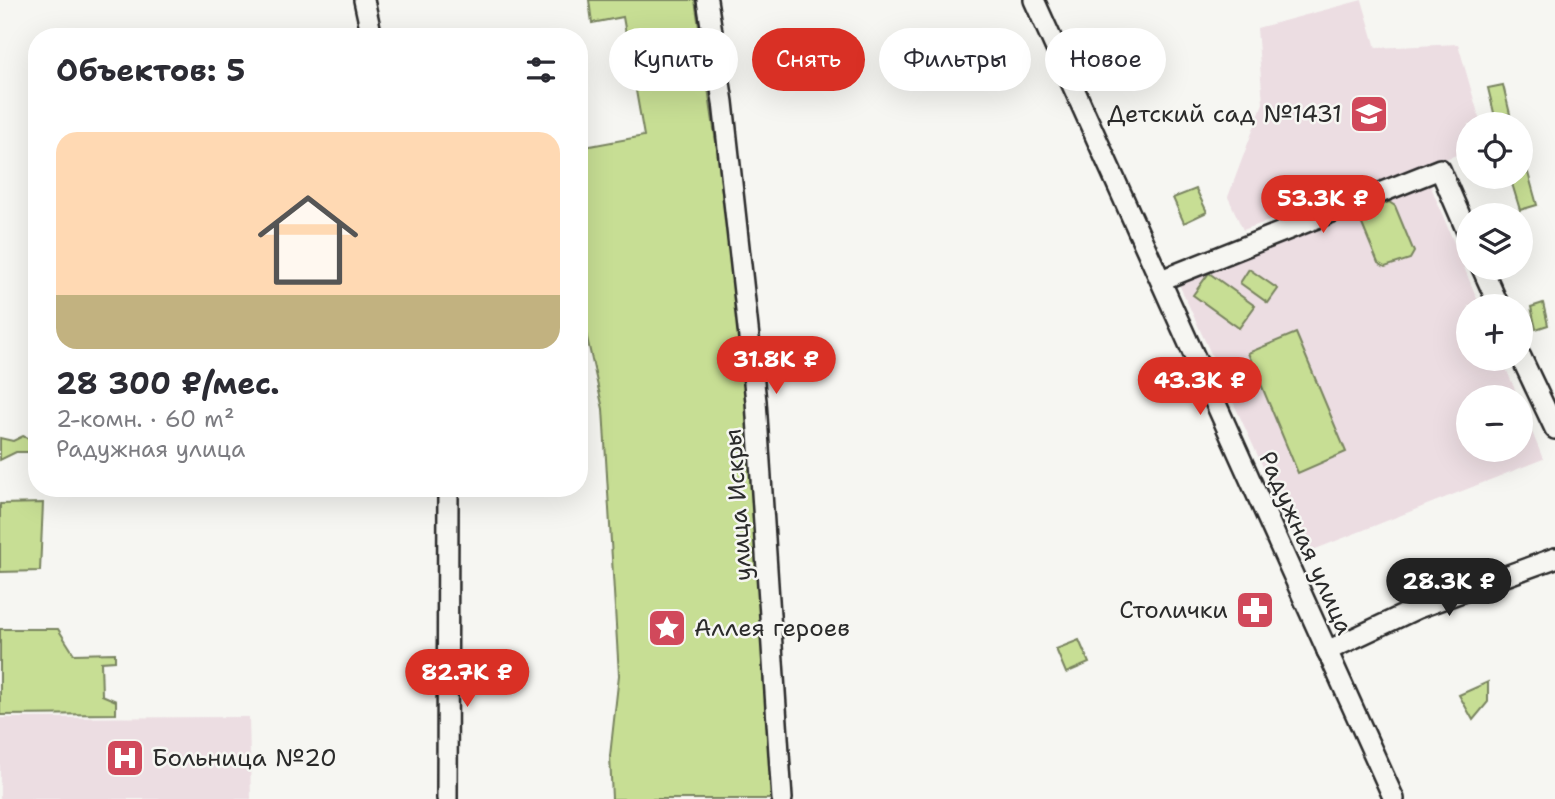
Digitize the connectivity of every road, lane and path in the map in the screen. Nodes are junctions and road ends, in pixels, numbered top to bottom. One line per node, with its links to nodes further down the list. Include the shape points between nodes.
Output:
1 (364, 0): 4 (street)
2 (707, 0): 13 (street, улица Искры, via 723,102 756,401)
3 (1034, 0): 6 (street, Радужная улица)
4 (370, 28)
5 (1456, 206): 6 (street, via 1440,169)
6 (1161, 280): 11 (street, Радужная улица)
7 (1528, 371): 8 (street)
8 (1555, 429)
9 (448, 497): 12 (street)
10 (1555, 558): 11 (street, via 1418,608)
11 (1327, 651): 14 (street, Радужная улица)
12 (447, 799)
13 (782, 799)
14 (1394, 799)

